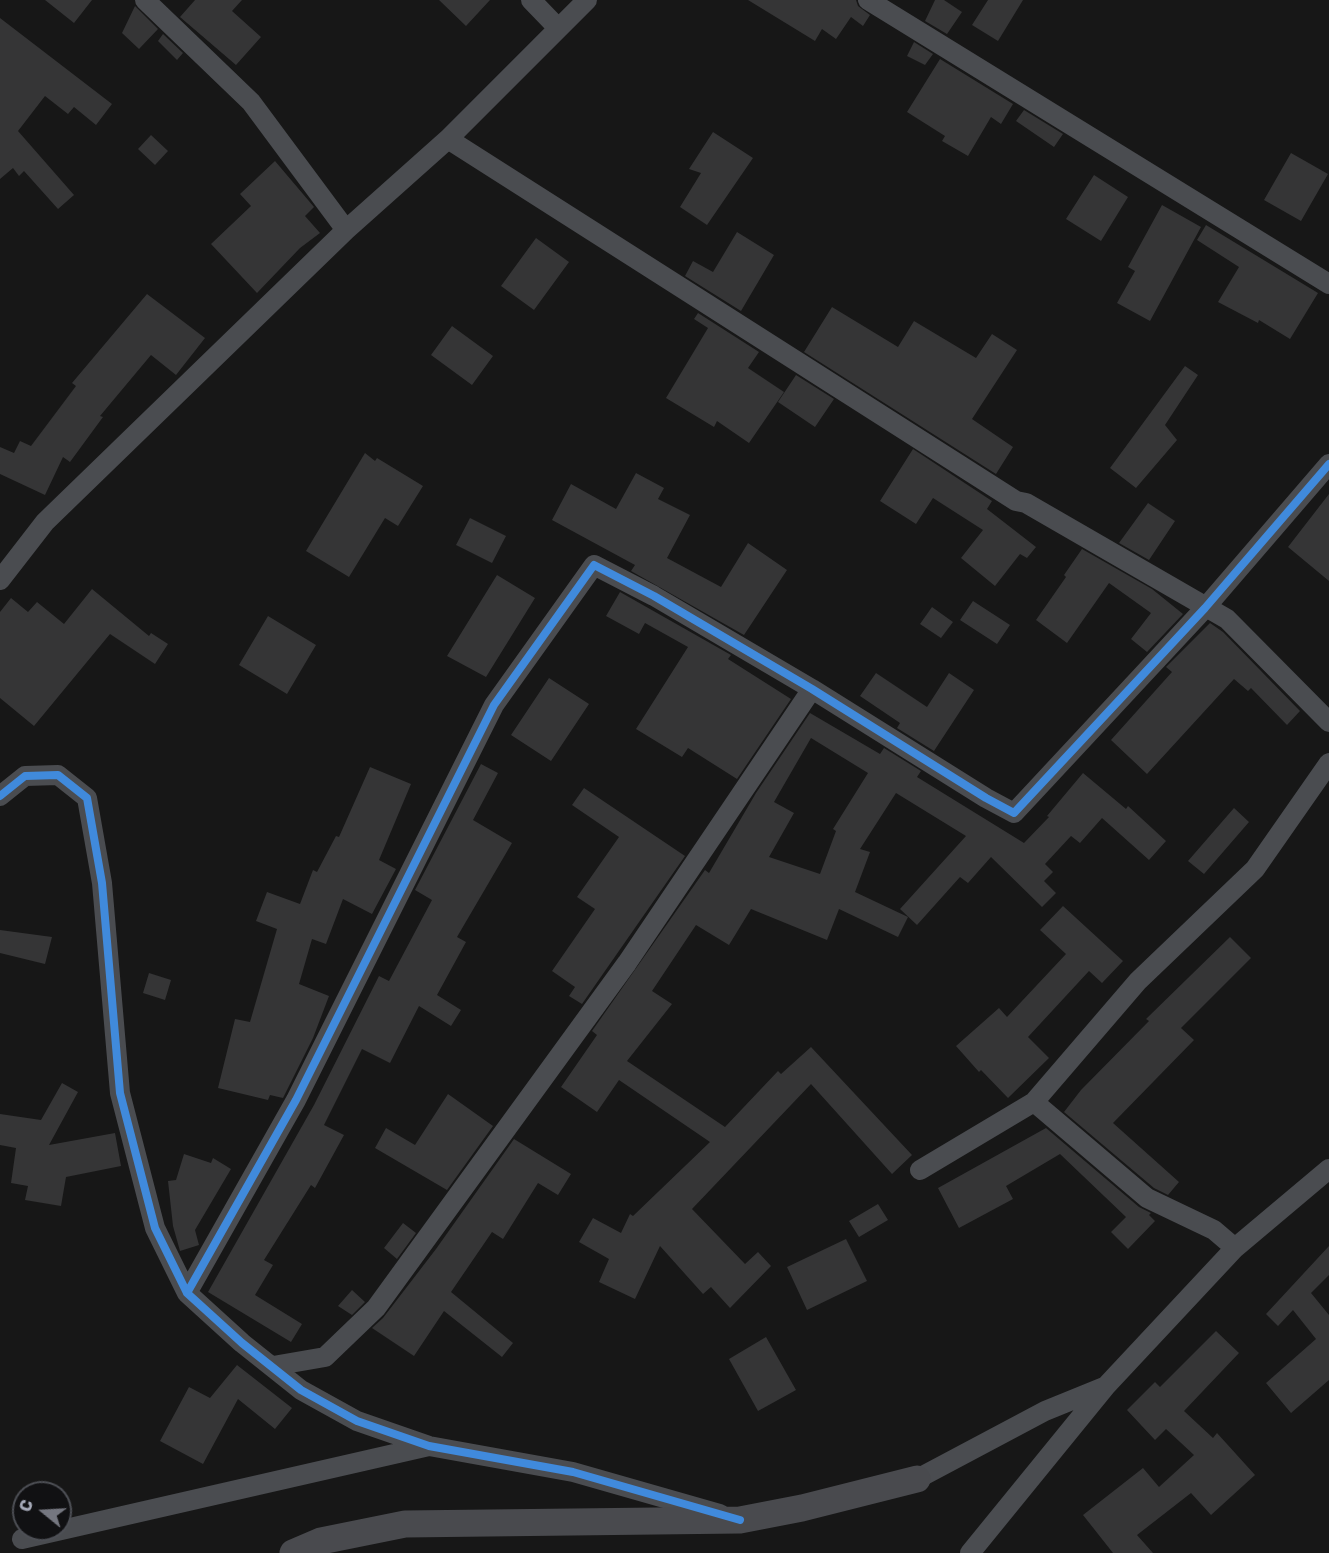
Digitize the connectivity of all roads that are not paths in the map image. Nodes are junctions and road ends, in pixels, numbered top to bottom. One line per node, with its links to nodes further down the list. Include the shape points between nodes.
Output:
1 (145, 0): 7 (street, via 251,102)
2 (531, 0): 5 (street)
3 (587, 0): 5 (street)
4 (868, 0): 8 (street)
5 (558, 28): 6 (street)
6 (448, 139): 7 (street); 11 (street, via 1016,501 1026,503)
7 (346, 230): 10 (street, via 45,522)
8 (1329, 284)
9 (1329, 464): 11 (street)
10 (0, 580)
11 (1205, 608): 12 (street, via 1014,813); 13 (street, via 1227,619)
12 (812, 689): 20 (street, via 594,565 494,705 296,1101); 21 (street, via 627,963 376,1308 325,1357)
13 (1329, 722)
14 (1329, 763): 16 (street, via 1255,869 1138,981)
15 (0, 796): 20 (street, via 25,776 58,775 87,798 102,883 120,1093 155,1228)
16 (1034, 1101): 18 (street); 19 (street, via 1147,1198 1214,1230)
17 (1329, 1169): 19 (street)
18 (920, 1170)
19 (1235, 1248): 22 (street)
20 (187, 1293): 21 (street)
21 (273, 1366): 23 (street, via 301,1390 357,1421)
22 (1106, 1386): 24 (street, via 1045,1410); 28 (street)
23 (429, 1446): 25 (street, via 573,1472); 26 (street)
24 (917, 1479): 25 (street)
25 (740, 1520): 27 (street, via 405,1524 321,1541)
26 (72, 1528)
27 (293, 1553)
28 (970, 1553)

